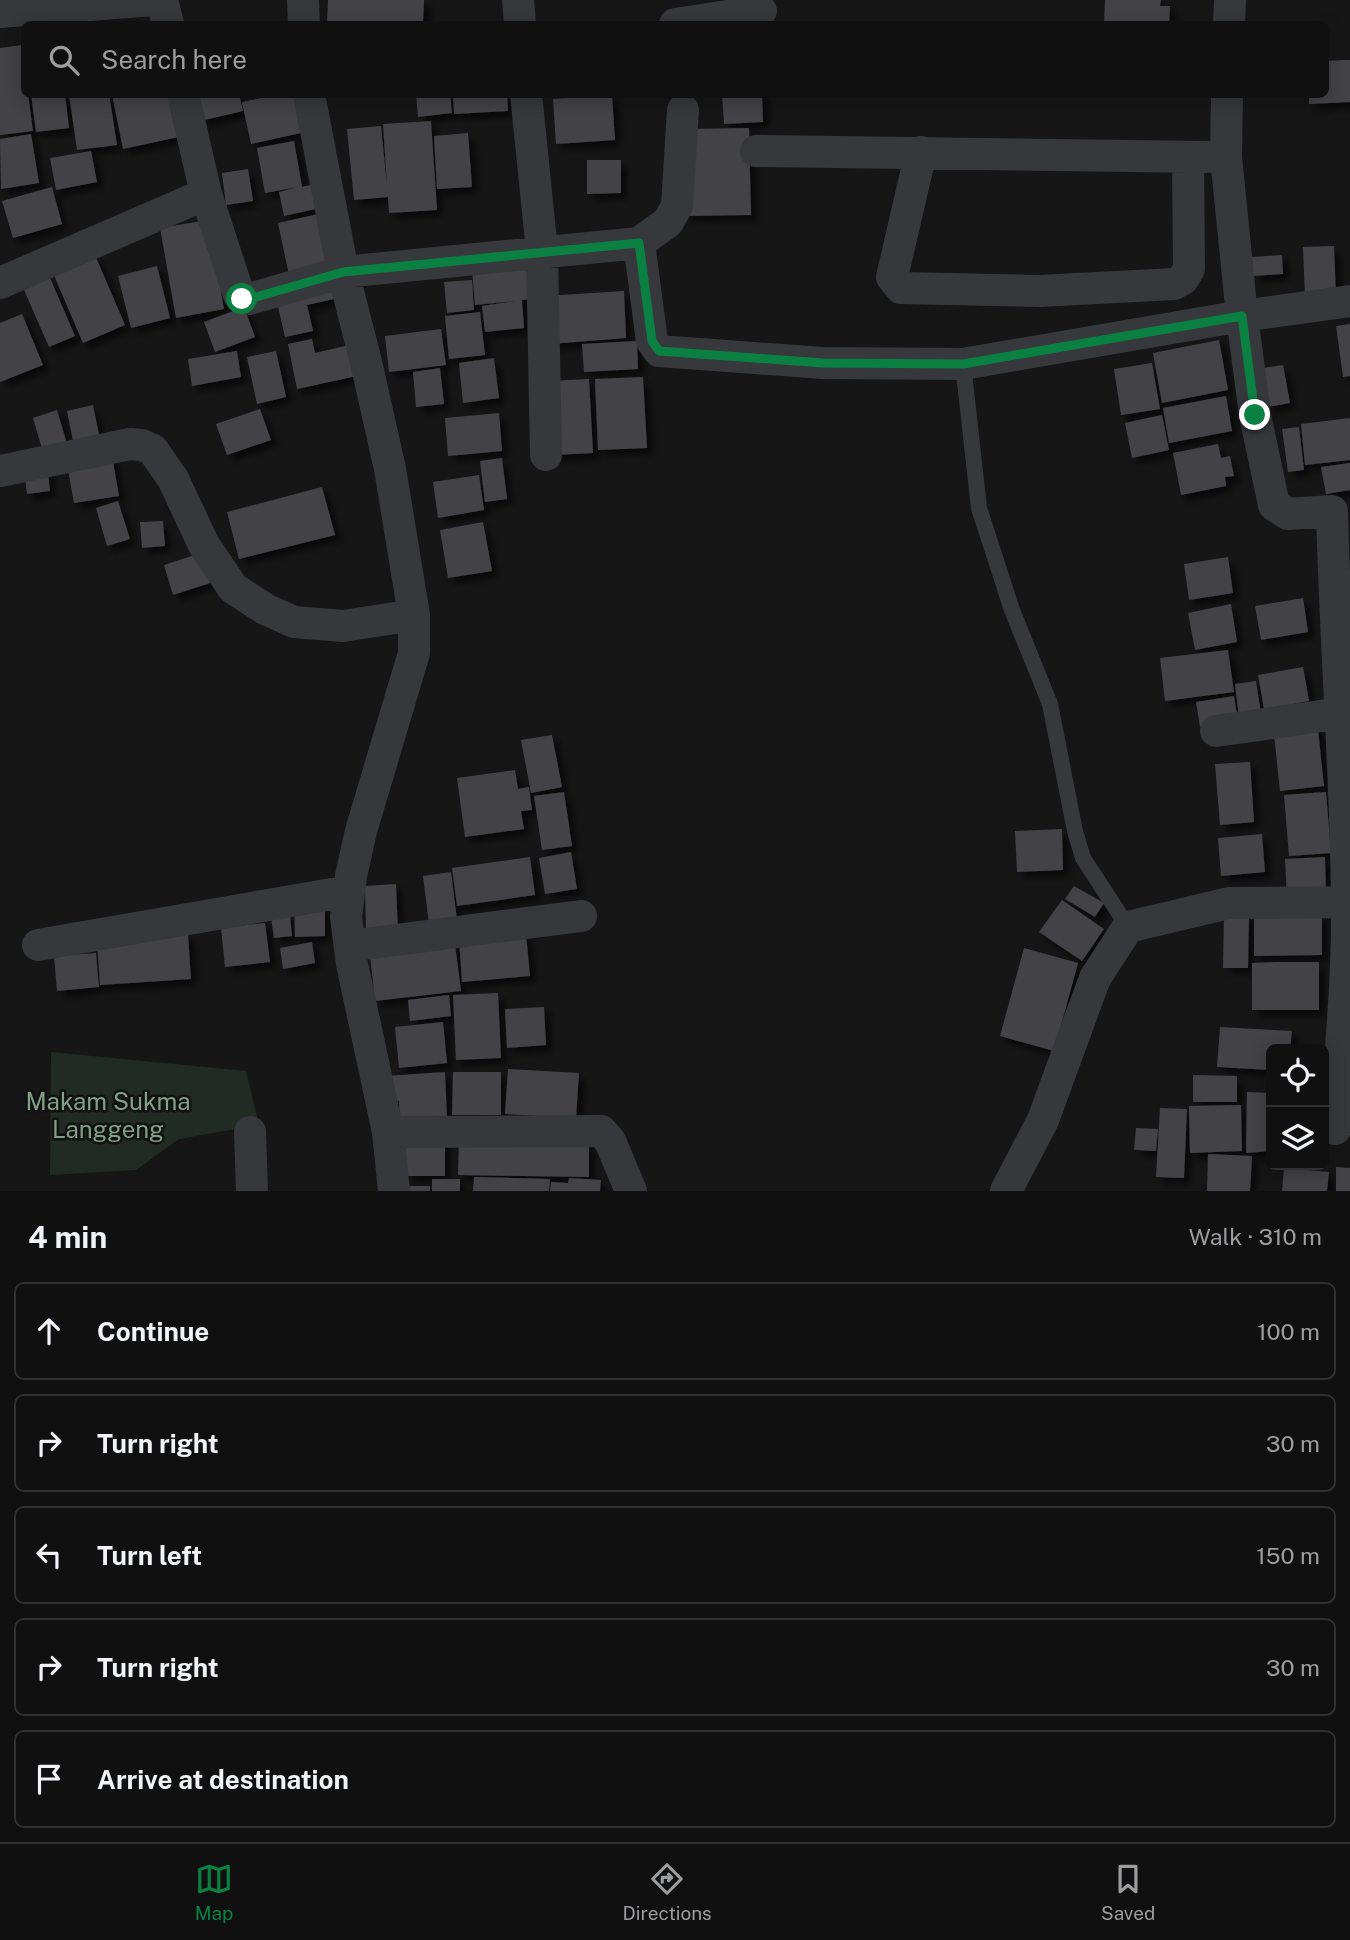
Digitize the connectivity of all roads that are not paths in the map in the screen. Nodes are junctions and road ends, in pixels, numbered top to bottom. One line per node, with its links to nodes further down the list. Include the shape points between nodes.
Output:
1 (154, 0): 8 (street)
2 (162, 0): 9 (street)
3 (303, 0): 10 (street)
4 (519, 0): 11 (street)
5 (669, 0): 12 (street)
6 (1230, 0): 14 (street)
7 (761, 11): 13 (street)
8 (0, 12)
9 (167, 21)
10 (304, 21)
11 (520, 21)
12 (672, 21)
13 (693, 21)
14 (1229, 21)
15 (184, 98): 24 (street)
16 (310, 98): 27 (street)
17 (526, 98): 26 (street)
18 (1227, 98): 22 (street)
19 (683, 110): 25 (street, via 677,206 668,222)
20 (756, 151): 21 (street)
21 (921, 152): 23 (street); 23 (street, via 892,277 901,288 1039,291 1174,284 1189,269)
22 (1226, 157): 23 (street); 30 (street)
23 (1188, 158)
24 (206, 194): 27 (street, via 242,299); 28 (street)
25 (639, 243): 26 (street); 31 (street, via 652,341 659,351 823,363)
26 (542, 251): 27 (street); 32 (street)
27 (343, 272): 35 (street, via 390,469)
28 (0, 283)
29 (1350, 300): 30 (street)
30 (1242, 316): 31 (street); 34 (street, via 1255,415 1274,505 1288,514)
31 (963, 364): 41 (lane, via 979,508 1012,610 1050,704 1083,858)
32 (546, 455)
33 (0, 471): 35 (street, via 142,444 153,450 173,479 204,545 233,588 265,609 295,622 343,626)
34 (1341, 510): 36 (street)
35 (414, 615): 38 (street, via 414,653 361,831)
36 (1342, 713): 37 (street); 39 (street)
37 (1216, 731)
38 (349, 891): 42 (street); 43 (street)
39 (1349, 902): 41 (street, via 1229,903); 44 (street)
40 (580, 916): 43 (street)
41 (1142, 923): 50 (street, via 1095,978 1043,1120)
42 (38, 946)
43 (350, 946): 46 (street)
44 (1335, 1129)
45 (250, 1132): 47 (street)
46 (388, 1132): 48 (street); 49 (street, via 601,1131 610,1141)
47 (252, 1191)
48 (394, 1191)
49 (631, 1191)
50 (1006, 1191)

